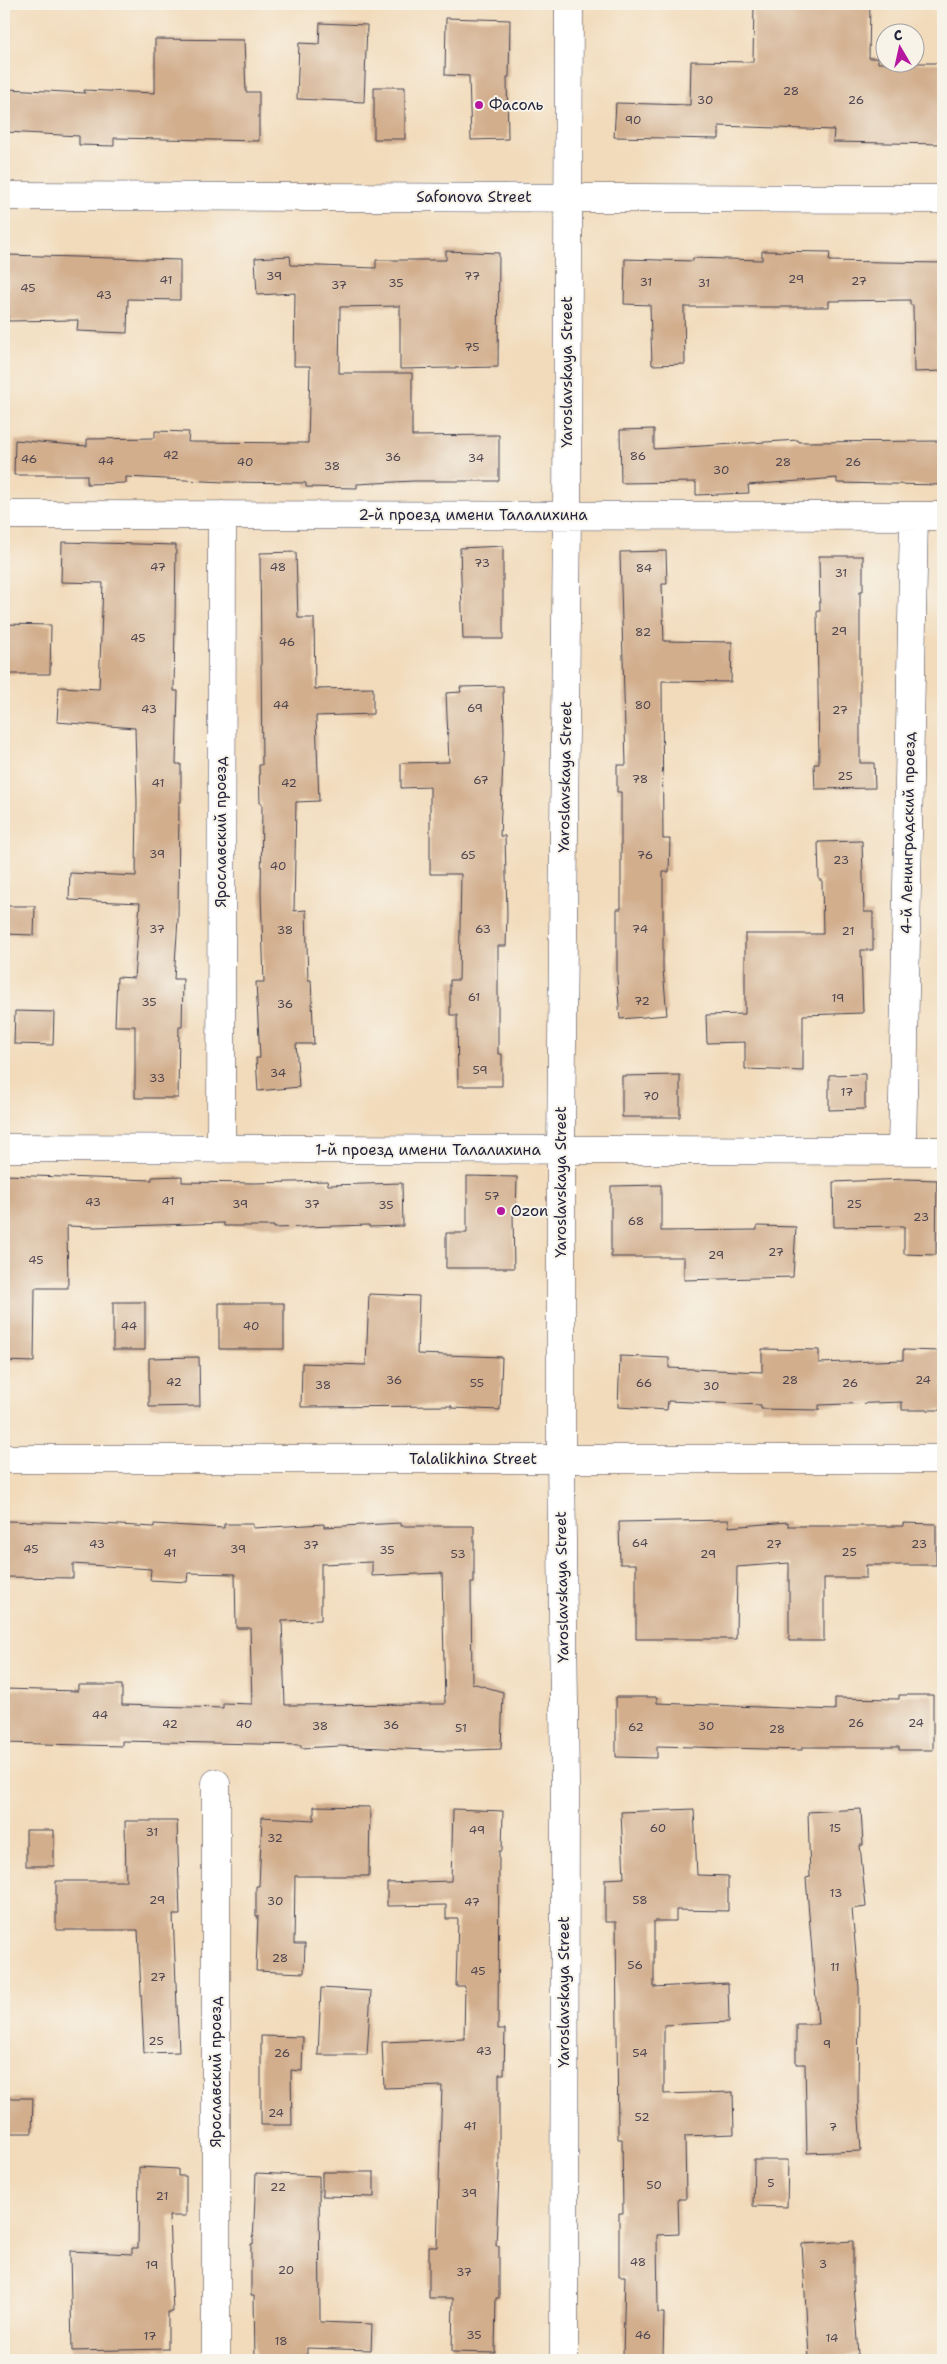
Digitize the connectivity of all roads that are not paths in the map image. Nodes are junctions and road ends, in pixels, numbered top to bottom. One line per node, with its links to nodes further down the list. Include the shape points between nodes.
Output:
1 (569, 4): 3 (street, Yaroslavskaya Street)
2 (4, 196): 3 (street, Safonova Street)
3 (568, 198): 4 (street, Safonova Street); 7 (street, Yaroslavskaya Street)
4 (943, 199)
5 (4, 515): 6 (street, 2-й проезд имени Талалихина)
6 (222, 515): 7 (street, 2-й проезд имени Талалихина); 11 (street, Ярославский проезд)
7 (567, 515): 8 (street, 2-й проезд имени Талалихина); 12 (street, Yaroslavskaya Street)
8 (914, 516): 9 (street, 2-й проезд имени Талалихина); 13 (street, 4-й Ленинградский проезд)
9 (943, 516)
10 (4, 1148): 11 (street, 1-й проезд имени Талалихина)
11 (221, 1149): 12 (street, 1-й проезд имени Талалихина)
12 (561, 1150): 13 (street, 1-й проезд имени Талалихина); 16 (street, Yaroslavskaya Street)
13 (902, 1151): 14 (street, 1-й проезд имени Талалихина)
14 (943, 1151)
15 (4, 1459): 16 (street, Talalikhina Street)
16 (561, 1459): 17 (street, Talalikhina Street); 20 (street, Yaroslavskaya Street, via 565,1775)
17 (943, 1459)
18 (216, 1783): 19 (street, Ярославский проезд)
19 (216, 2360)
20 (564, 2360)

